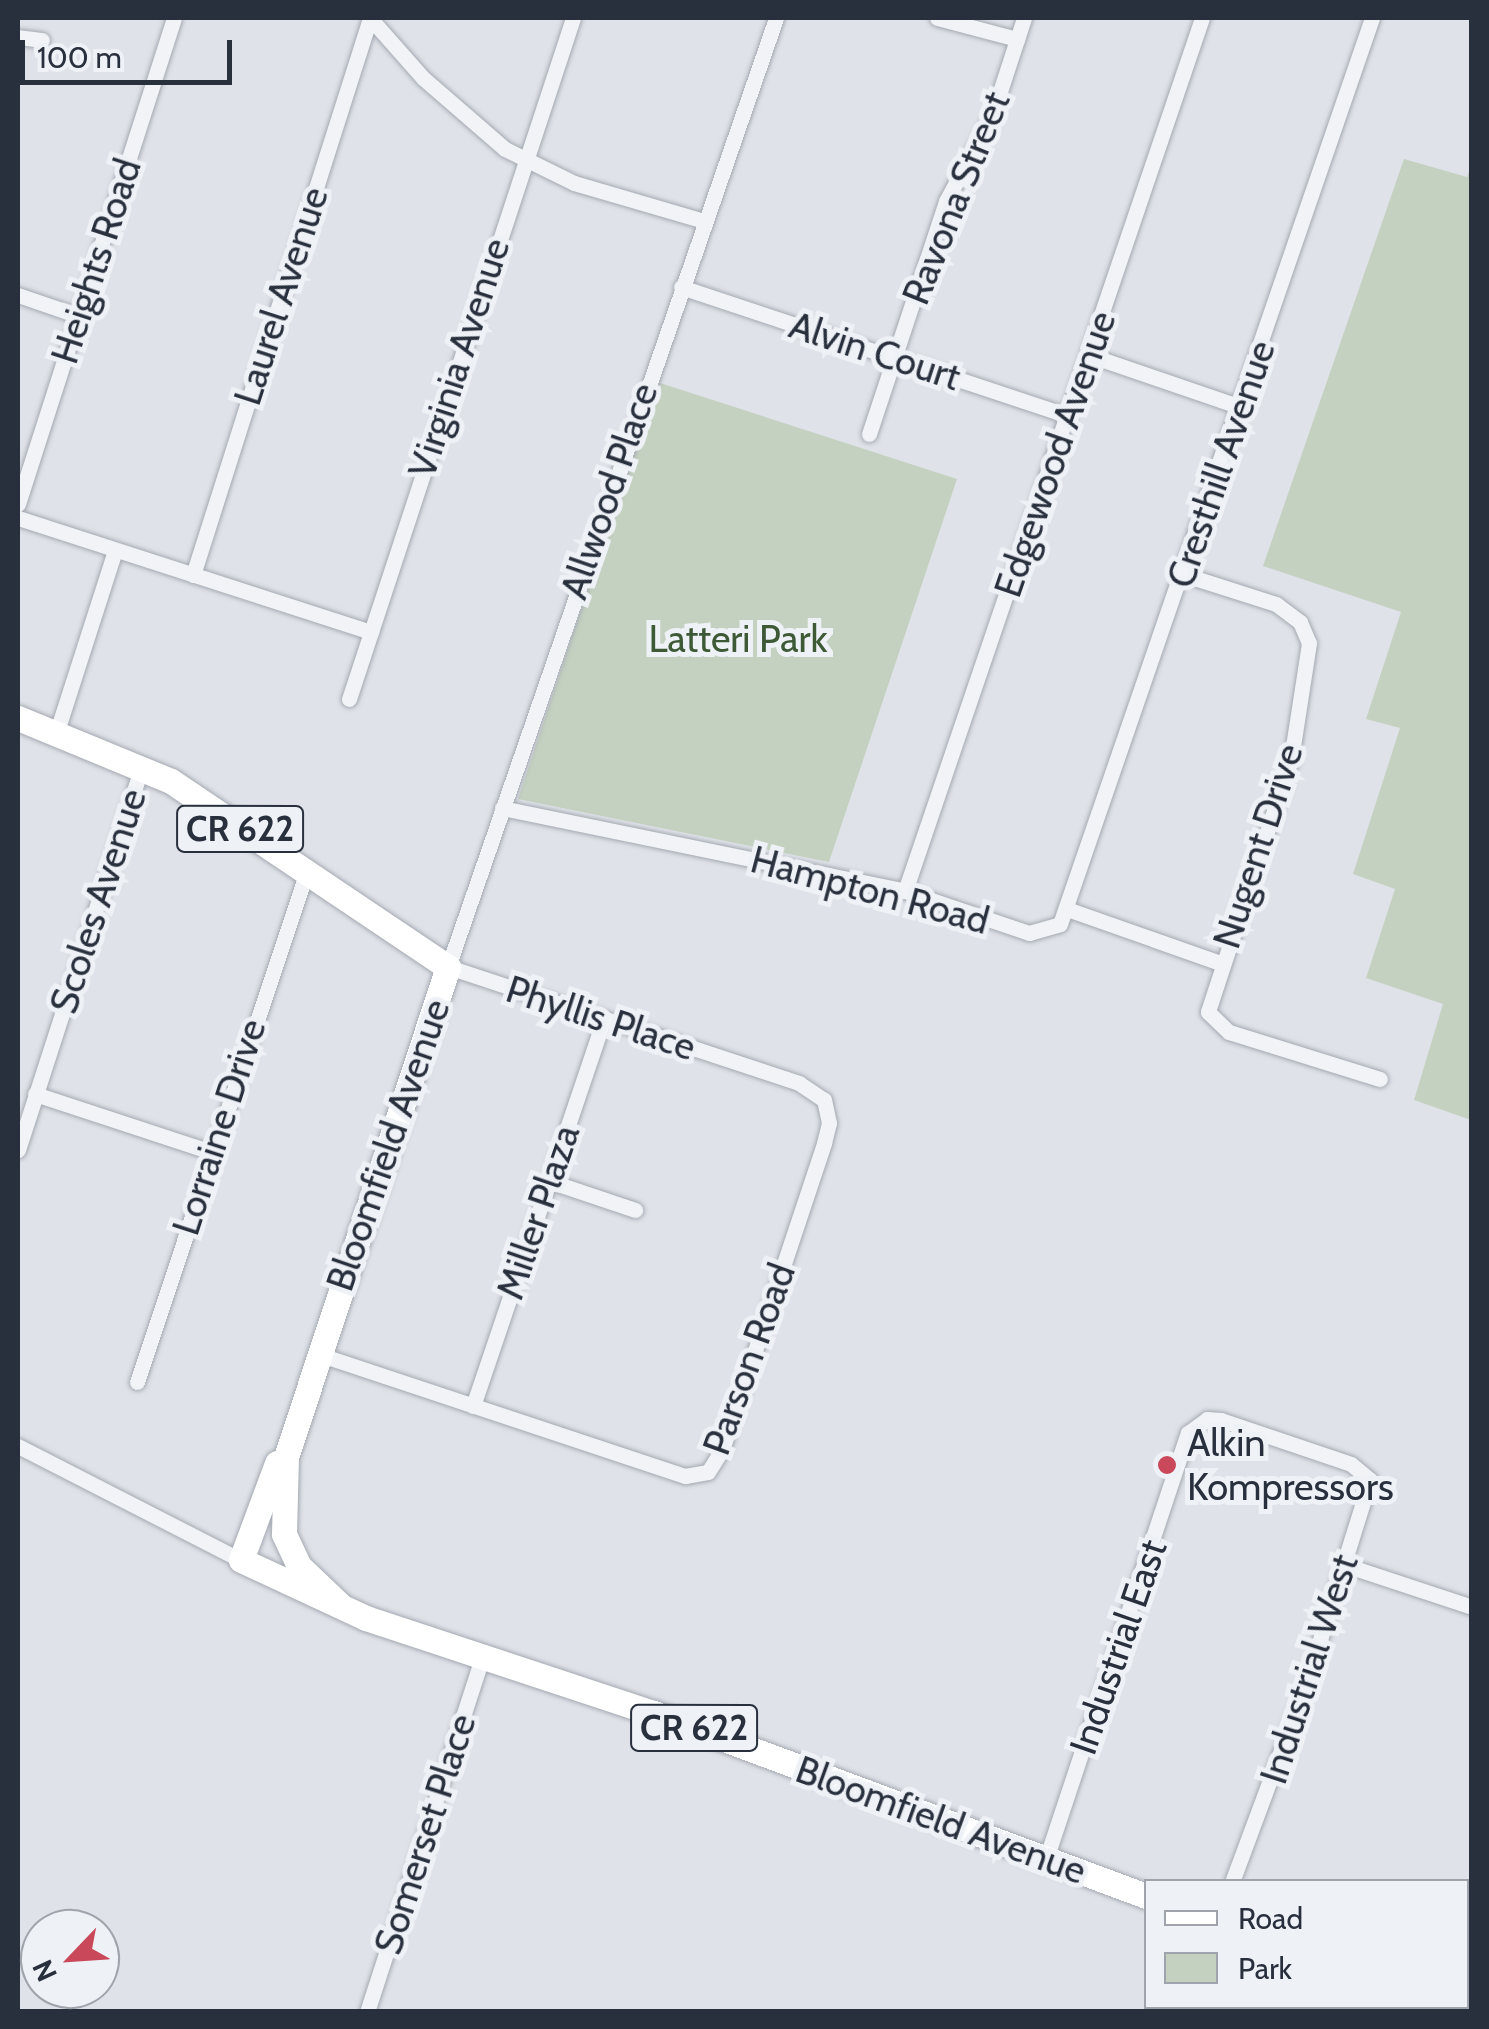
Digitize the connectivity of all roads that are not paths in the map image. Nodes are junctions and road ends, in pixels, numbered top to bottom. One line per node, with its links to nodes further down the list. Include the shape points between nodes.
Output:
1 (174, 18): 16 (street, Heights Road)
2 (370, 18): 12 (street, via 465,118); 25 (street, Laurel Avenue)
3 (573, 18): 12 (street, Virginia Avenue)
4 (776, 18): 13 (street, Allwood Place)
5 (937, 18): 10 (street)
6 (1024, 18): 10 (street, Ravona Street)
7 (1202, 18): 17 (street, Edgewood Avenue)
8 (1372, 18): 19 (street, Cresthill Avenue)
9 (18, 37): 11 (street)
10 (1017, 39): 18 (street, Ravona Street, via 992,116 946,202)
11 (42, 40)
12 (522, 158): 13 (street, via 574,183); 27 (street, Virginia Avenue)
13 (704, 221): 14 (street, Allwood Place)
14 (681, 287): 18 (street, Alvin Court); 32 (street, Allwood Place)
15 (18, 295): 16 (street)
16 (78, 316): 22 (street, Heights Road)
17 (1089, 355): 19 (street); 20 (street, Edgewood Avenue)
18 (893, 357): 20 (street, Alvin Court); 21 (street, Ravona Street)
19 (1240, 407): 26 (street, Cresthill Avenue)
20 (1068, 416): 34 (street, Edgewood Avenue)
21 (869, 434)
22 (18, 504)
23 (18, 518): 24 (street)
24 (115, 550): 25 (street); 30 (street)
25 (193, 574): 27 (street)
26 (1182, 574): 35 (street, Cresthill Avenue); 36 (street, Nugent Drive, via 1276,604 1300,622 1310,643 1291,759)
27 (370, 632): 28 (street, Virginia Avenue)
28 (348, 700)
29 (18, 718): 30 (main road, Bloomfield Avenue / CR 622)
30 (57, 731): 31 (main road, Bloomfield Avenue / CR 622)
31 (142, 766): 33 (main road, Bloomfield Avenue / CR 622); 41 (street, Scoles Avenue)
32 (502, 808): 34 (street, Hampton Road); 37 (street, Allwood Place)
33 (306, 874): 37 (main road, Bloomfield Avenue / CR 622); 43 (street, Lorraine Drive)
34 (905, 891): 35 (street, Hampton Road, via 1029,933 1046,933)
35 (1066, 909): 36 (street)
36 (1220, 963): 40 (street, Nugent Drive, via 1208,1000 1220,1029)
37 (448, 967): 38 (street, Phyllis Place); 46 (main road, Bloomfield Avenue / CR 622)
38 (604, 1019): 39 (street, Phyllis Place); 44 (street, Miller Plaza)
39 (755, 1069): 48 (street, Parson Road, via 813,1090 824,1100 829,1123 716,1463 685,1476)
40 (1380, 1079)
41 (36, 1094): 42 (street, Scoles Avenue); 43 (street)
42 (18, 1150)
43 (210, 1152): 47 (street, Lorraine Drive)
44 (549, 1182): 45 (street); 48 (street, Miller Plaza)
45 (635, 1210)
46 (318, 1354): 48 (street, Parson Road); 51 (main road, Bloomfield Avenue / CR 622)
47 (137, 1382)
48 (473, 1406)
49 (1238, 1426): 53 (street, Industrial West, via 1349,1463 1370,1480); 57 (street, Industrial East, via 1207,1419 1188,1433)
50 (18, 1446): 52 (street)
51 (286, 1458): 52 (main road, Bloomfield Avenue / CR 622, via 275,1464); 54 (main road, Bloomfield Avenue / CR 622, via 284,1534 300,1566)
52 (242, 1560): 54 (main road, Bloomfield Avenue / CR 622)
53 (1345, 1565): 55 (street); 58 (street, Industrial West)
54 (340, 1605): 56 (main road, Bloomfield Avenue / CR 622)
55 (1472, 1607)
56 (483, 1656): 57 (main road, Bloomfield Avenue / CR 622); 60 (street, Somerset Place)
57 (1047, 1856): 59 (main road, Bloomfield Avenue / CR 622)
58 (1233, 1879)
59 (1144, 1895)
60 (366, 2012)

